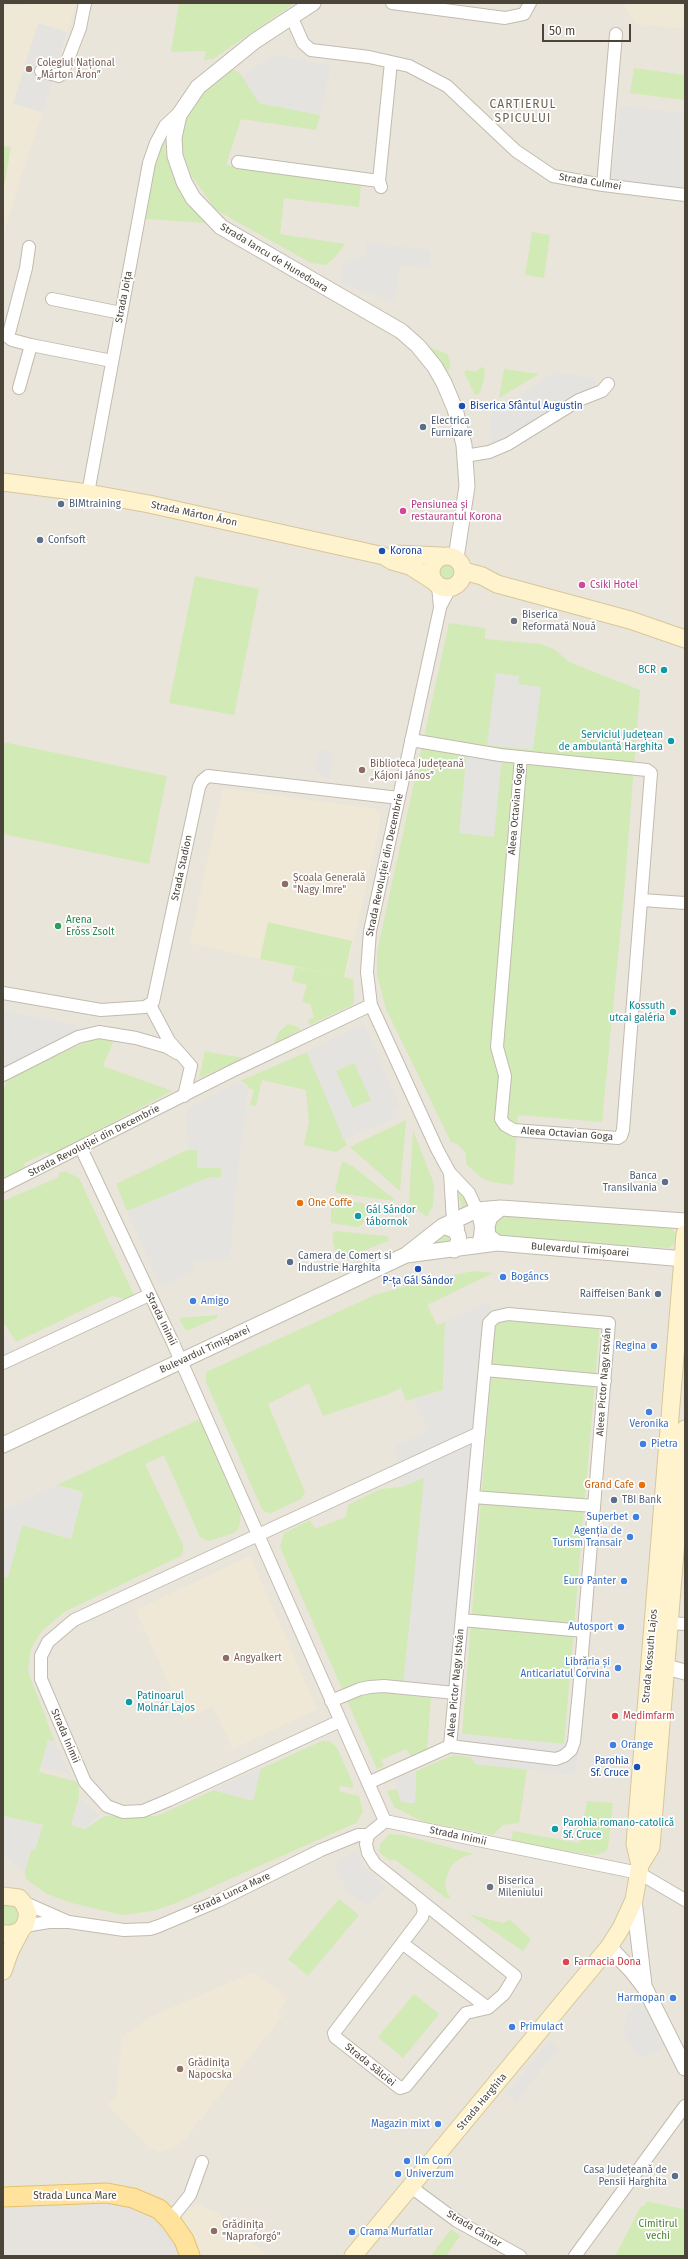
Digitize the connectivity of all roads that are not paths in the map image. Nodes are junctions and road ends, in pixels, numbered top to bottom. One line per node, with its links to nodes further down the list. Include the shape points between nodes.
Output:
1 (85, 3): 8 (street, via 80,28 63,72 59,76)
2 (313, 3): 5 (street, Strada Iancu de Hunedoara)
3 (392, 3): 4 (street, via 505,18 524,14)
4 (530, 3)
5 (291, 16): 7 (street, Strada Culmei, via 303,43 311,50); 9 (street, Strada Iancu de Hunedoara, via 214,73 198,87)
6 (616, 34): 11 (street)
7 (392, 62): 10 (street, via 380,184); 11 (street, Strada Culmei, via 409,66 447,86 516,151 540,169 564,179)
8 (41, 71)
9 (182, 110): 15 (street, Strada Joița, via 165,126 149,163); 20 (street, Strada Iancu de Hunedoara, via 174,138 175,156 193,198 221,227 401,331 418,346 444,383 462,434)
10 (238, 162)
11 (603, 185): 12 (street, Strada Culmei)
12 (685, 195)
13 (29, 247): 16 (street, via 8,337)
14 (52, 299): 15 (street)
15 (121, 313): 17 (street, Strada Joița)
16 (31, 345): 17 (street); 19 (street)
17 (112, 361): 22 (street, Strada Joița)
18 (608, 384): 20 (street, via 602,391 578,400 508,444 489,452)
19 (19, 388)
20 (466, 456): 24 (street, Strada Iancu de Hunedoara, via 467,486 460,530)
21 (3, 482): 22 (main road, Strada Márton Áron)
22 (88, 493): 23 (main road, Strada Márton Áron)
23 (384, 556): 24 (main road, Strada Márton Áron, via 410,566); 24 (main road, Strada Márton Áron, via 392,554)
24 (449, 572): 25 (main road, via 616,616); 26 (street, Strada Revoluției din Decembrie)
25 (685, 639)
26 (411, 740): 27 (street, Aleea Octavian Goga); 28 (street, Strada Revoluției din Decembrie)
27 (521, 757): 29 (street, Aleea Octavian Goga, via 650,771 652,777); 29 (street, Aleea Octavian Goga, via 497,1047 505,1076 501,1119 510,1129 614,1138 621,1136)
28 (399, 798): 32 (street, Strada Stadion, via 208,776 205,778 199,787 155,998); 33 (street, Strada Revoluției din Decembrie, via 367,947)
29 (642, 900): 30 (street)
30 (685, 903)
31 (3, 993): 32 (street, via 101,1010)
32 (150, 1005): 34 (street)
33 (371, 1005): 36 (street, Strada Revoluției din Decembrie); 38 (street, Strada Revoluției din Decembrie)
34 (177, 1053): 35 (street, via 167,1047 136,1038 99,1032 78,1037); 36 (street, via 191,1066)
35 (3, 1075)
36 (184, 1096): 37 (street, Strada Revoluției din Decembrie)
37 (81, 1148): 39 (street, Strada Revoluției din Decembrie); 51 (street, Strada Inimii)
38 (450, 1173): 40 (street, Strada Revoluției din Decembrie); 44 (street, Strada Revoluției din Decembrie)
39 (3, 1186)
40 (469, 1193): 41 (street, Strada Revoluției din Decembrie, via 482,1202); 42 (street, Strada Revoluției din Decembrie)
41 (501, 1208): 42 (street, Bulevardul Timișoarei); 43 (street, Bulevardul Timișoarei); 46 (street, via 490,1217 487,1226 488,1236)
42 (477, 1210): 44 (street, Bulevardul Timișoarei); 47 (street, via 481,1232)
43 (685, 1221)
44 (448, 1223): 47 (street); 48 (street, via 460,1241); 49 (street, Bulevardul Timișoarei)
45 (685, 1234): 50 (main road, Strada Kossuth Lajos)
46 (497, 1243): 47 (street, Bulevardul Timișoarei); 50 (street, Bulevardul Timișoarei)
47 (476, 1247): 48 (street, Bulevardul Timișoarei)
48 (454, 1250): 49 (street, Bulevardul Timișoarei)
49 (406, 1255): 52 (street, Bulevardul Timișoarei)
50 (684, 1259): 59 (main road, Strada Kossuth Lajos)
51 (149, 1295): 52 (street, Strada Inimii); 53 (street)
52 (181, 1361): 58 (street, Bulevardul Timișoarei); 63 (street, Strada Inimii)
53 (3, 1363)
54 (484, 1370): 55 (street); 55 (street, Aleea Pictor Nagy István, via 489,1323 494,1317 508,1314 610,1323); 57 (street, Aleea Pictor Nagy István)
55 (604, 1381): 62 (street, Aleea Pictor Nagy István)
56 (685, 1429): 60 (main road, Strada Kossuth Lajos)
57 (479, 1433): 61 (street, Aleea Pictor Nagy István); 63 (street)
58 (3, 1445)
59 (668, 1445): 60 (street); 76 (main road, Strada Kossuth Lajos, via 635,1844)
60 (683, 1470): 65 (main road, Strada Kossuth Lajos)
61 (473, 1497): 62 (street); 64 (street, Aleea Pictor Nagy István)
62 (594, 1506): 66 (street, Aleea Pictor Nagy István)
63 (258, 1535): 70 (street, Strada Inimii); 71 (street, Strada Inimii, via 74,1620 48,1642 41,1656 41,1679 85,1782 96,1796 112,1809 137,1812 169,1800)
64 (462, 1620): 66 (street, Aleea Pictor Nagy István); 69 (street, Aleea Pictor Nagy István)
65 (677, 1624): 67 (main road, Strada Kossuth Lajos)
66 (584, 1631): 72 (street, Aleea Pictor Nagy István, via 574,1742 571,1750 556,1759)
67 (666, 1667): 68 (street); 76 (main road, Strada Kossuth Lajos, via 651,1847)
68 (685, 1672)
69 (455, 1693): 70 (street, via 370,1687); 72 (street, Aleea Pictor Nagy István)
70 (331, 1701): 71 (street, Strada Inimii)
71 (340, 1721): 73 (street, Strada Inimii)
72 (450, 1746): 73 (street, Aleea Pictor Nagy István)
73 (368, 1783): 74 (street, Strada Inimii)
74 (384, 1821): 75 (street); 76 (street, Strada Inimii)
75 (368, 1836): 81 (street, via 368,1853 375,1864); 82 (street, Strada Lunca Mare, via 358,1835 321,1850 218,1901 159,1926 124,1930)
76 (639, 1869): 79 (main road, Strada Kossuth Lajos); 80 (street, Strada Inimii)
77 (3, 1884): 78 (main road, Strada Lunca Mare)
78 (14, 1898): 82 (street, Strada Lunca Mare); 83 (main road, via 28,1914)
79 (634, 1900): 86 (main road, Strada Kossuth Lajos); 88 (street, Strada Kossuth Lajos)
80 (685, 1900)
81 (421, 1901): 85 (street, Strada Sălciei, via 424,1914); 89 (street, via 514,1974 515,1978 508,1988)
82 (69, 1922): 83 (street, Strada Lunca Mare, via 49,1922)
83 (23, 1928): 84 (main road, via 12,1934); 87 (main road, via 10,1951)
84 (3, 1934)
85 (402, 1943): 89 (street); 89 (street, Strada Sălciei, via 334,2033 335,2037 396,2086 406,2086 466,2013)
86 (609, 1947): 88 (street, Strada Kossuth Lajos, via 622,1958); 93 (main road, Strada Harghita)
87 (3, 1971)
88 (644, 1988): 90 (street, Strada Kossuth Lajos)
89 (488, 2008)
90 (685, 2068)
91 (685, 2106): 99 (street)
92 (202, 2162): 95 (street, via 190,2195)
93 (411, 2187): 97 (main road, Strada Harghita); 98 (street, Strada Cântar, via 457,2221)
94 (3, 2197): 95 (main road, Strada Lunca Mare, via 107,2193 144,2202)
95 (170, 2220): 96 (main road, Strada Lunca Mare, via 184,2240)
96 (190, 2256)
97 (353, 2256)
98 (520, 2256)
99 (576, 2256)

